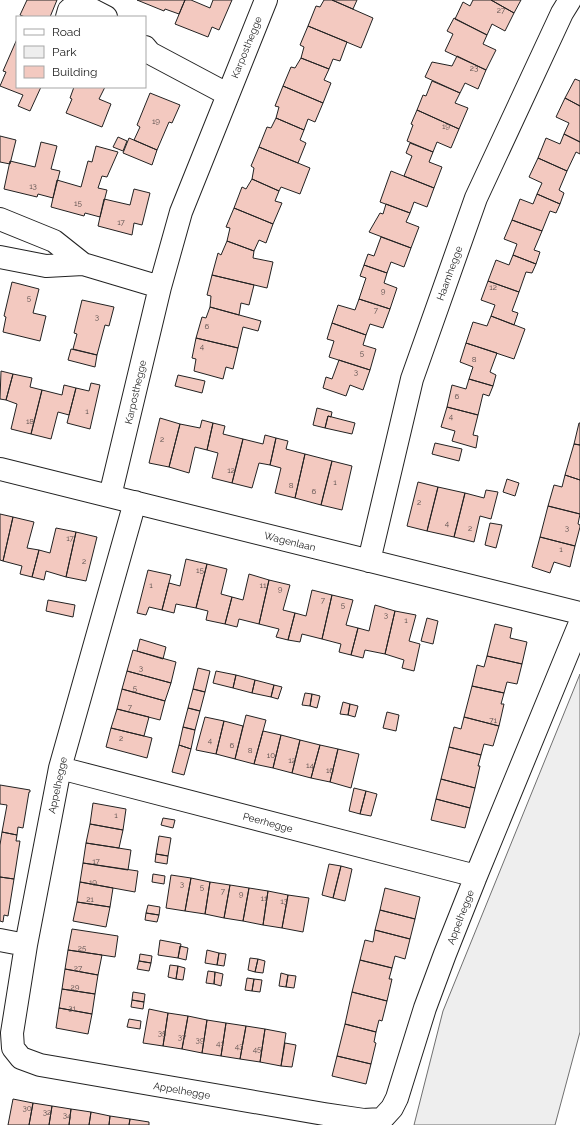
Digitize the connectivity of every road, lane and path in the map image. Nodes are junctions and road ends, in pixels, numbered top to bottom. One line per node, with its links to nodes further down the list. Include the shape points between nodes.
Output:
1 (266, 0): 6 (street, Karposthegge)
2 (570, 0): 14 (street, Haamhegge, via 476,198 412,379)
3 (67, 16): 4 (street, via 69,10 79,3)
4 (104, 16)
5 (147, 51): 6 (street)
6 (227, 94): 10 (street, Karposthegge, via 181,212)
7 (0, 219): 9 (street, via 54,241)
8 (0, 257): 9 (street, via 46,266)
9 (83, 264): 10 (street)
10 (160, 287): 12 (street, Karposthegge)
11 (0, 469): 12 (street, Wagenlaan)
12 (110, 496): 13 (street, Wagenlaan)
13 (135, 502): 14 (street, Wagenlaan); 17 (street, Appelhegge)
14 (369, 561): 15 (street, Wagenlaan)
15 (580, 613)
16 (580, 623): 18 (street, Appelhegge)
17 (60, 768): 18 (street, Peerhegge); 20 (street, Appelhegge)
18 (476, 876): 20 (street, Appelhegge, via 425,1008 397,1098 382,1119 364,1120 324,1114 29,1062 21,1058 14,1048 12,1033)
19 (0, 940): 20 (street)
20 (26, 945)

